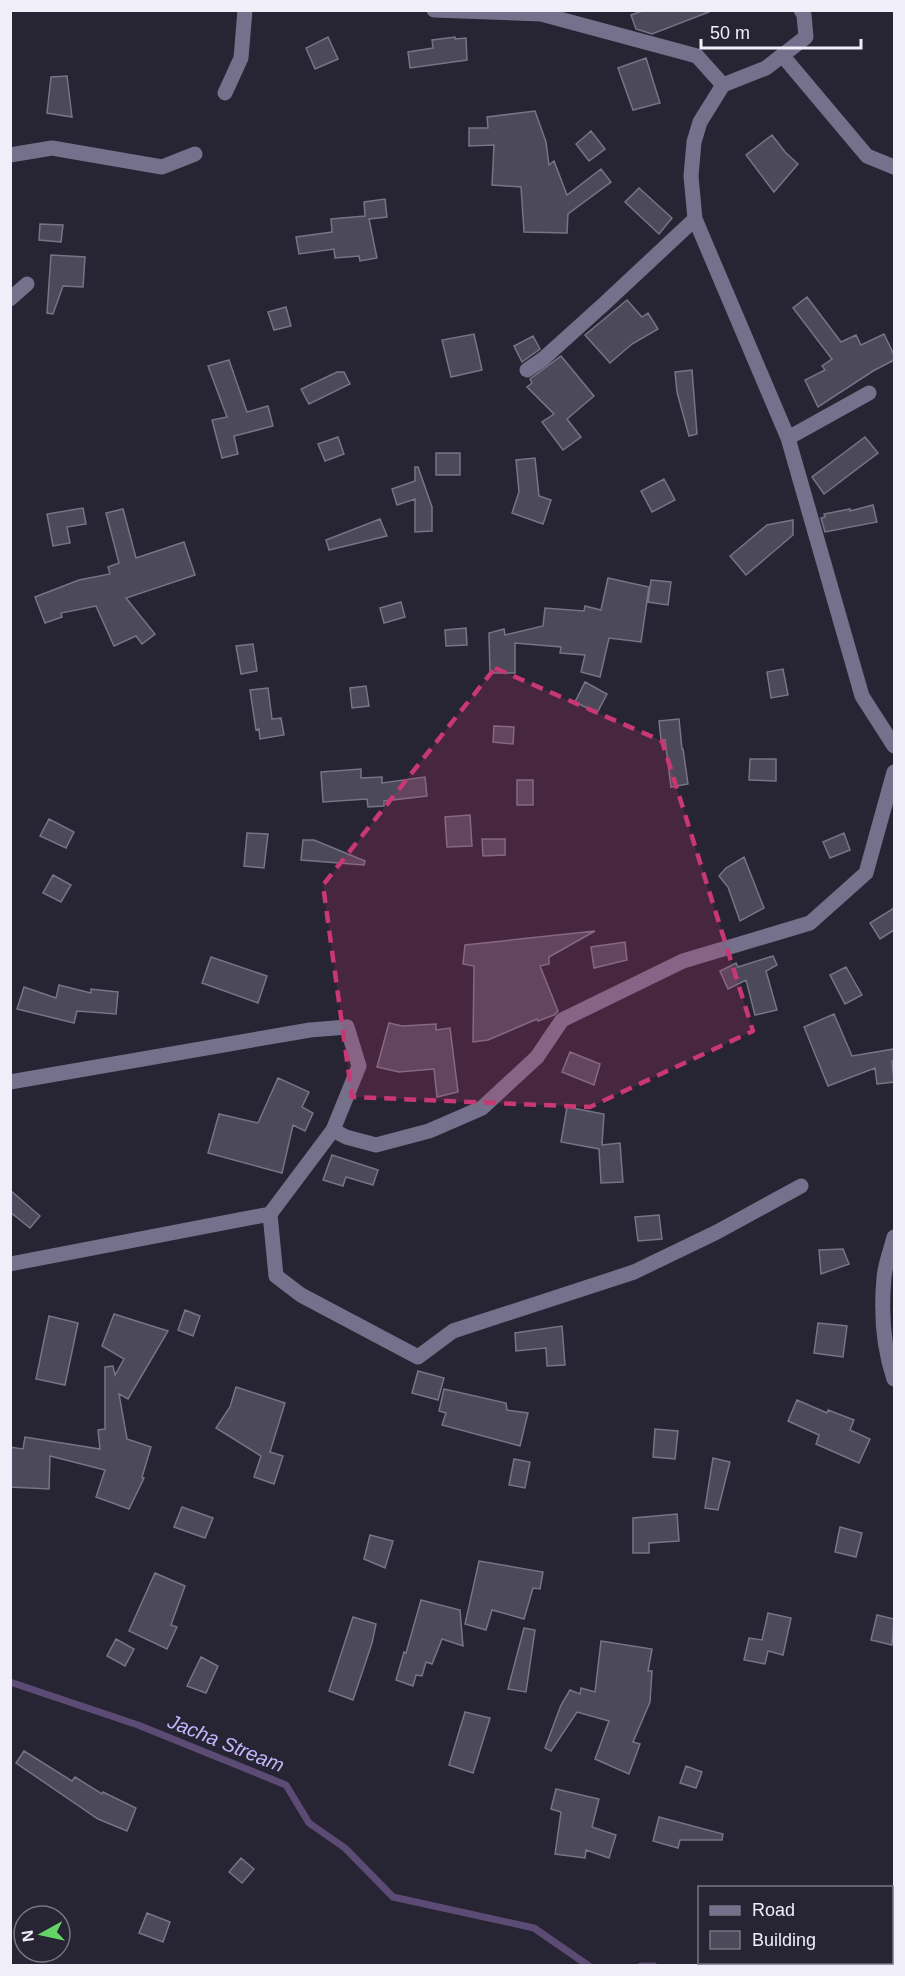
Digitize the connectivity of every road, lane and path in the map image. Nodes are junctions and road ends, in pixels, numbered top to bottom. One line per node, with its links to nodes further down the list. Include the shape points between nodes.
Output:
1 (245, 10): 6 (street, via 241,58)
2 (434, 10): 5 (street, via 541,14 697,56)
3 (801, 10): 4 (street, via 806,37)
4 (782, 55): 5 (street, via 766,68); 9 (street, via 867,156)
5 (723, 84): 10 (street, via 700,122 694,142 691,176)
6 (225, 93)
7 (195, 154): 8 (street, via 162,167 52,148)
8 (10, 155)
9 (894, 167)
10 (695, 219): 13 (street, via 613,297); 15 (street)
11 (27, 284): 12 (street)
12 (10, 299)
13 (527, 370)
14 (869, 393): 15 (street)
15 (788, 438): 16 (street, via 862,696)
16 (894, 746)
17 (894, 772): 19 (street, via 866,873 810,923 683,961 562,1020 537,1057 482,1108 440,1127 376,1145)
18 (10, 1082): 19 (street, via 310,1030 348,1027 359,1066)
19 (333, 1130): 21 (street)
20 (801, 1186): 21 (street, via 634,1272 453,1331 418,1357 301,1295 276,1276)
21 (270, 1214): 23 (street)
22 (894, 1237): 24 (street, via 884,1276 884,1332)
23 (10, 1264)
24 (894, 1379)

